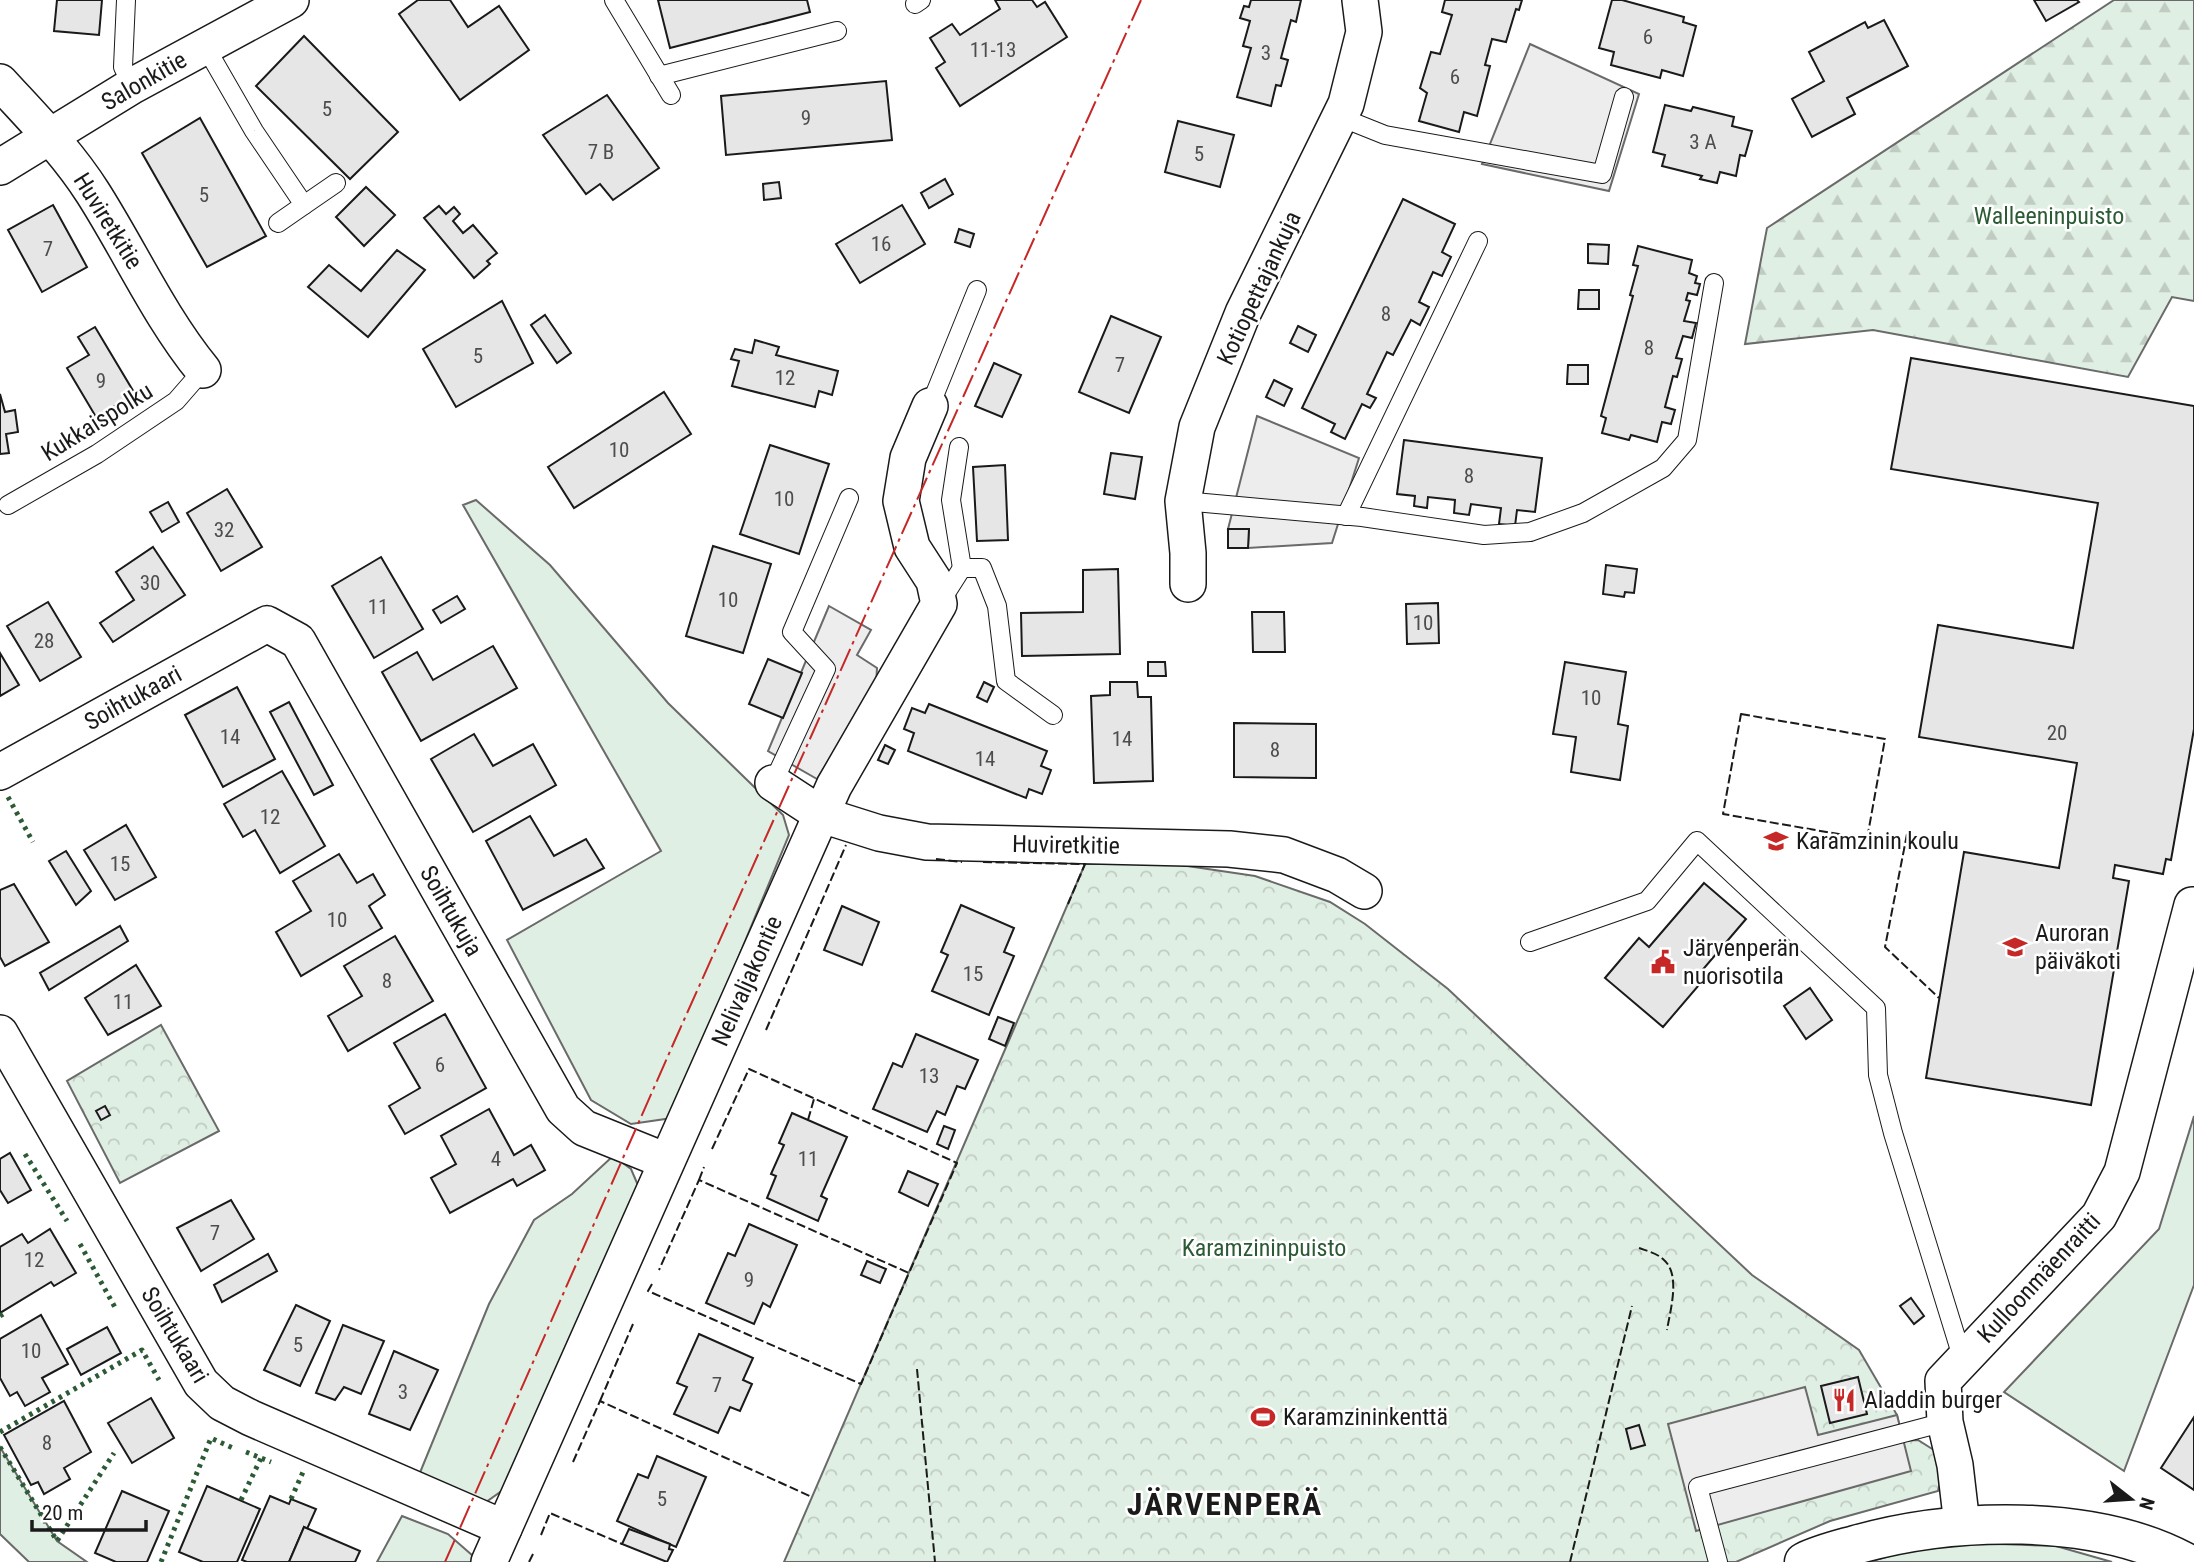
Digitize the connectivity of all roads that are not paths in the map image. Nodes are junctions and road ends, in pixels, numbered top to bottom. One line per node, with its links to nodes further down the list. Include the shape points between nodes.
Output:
1 (126, 0): 9 (lane, via 123,68)
2 (291, 0): 6 (street, Salonkitie)
3 (614, 0): 7 (lane)
4 (1360, 0): 12 (street, Kotiopettajankuja, via 1364,32)
5 (837, 31): 7 (lane)
6 (205, 46): 9 (street, Salonkitie); 16 (lane)
7 (659, 76): 10 (lane)
8 (0, 82): 13 (street, Huviretkitie)
9 (132, 86): 13 (street, Salonkitie)
10 (671, 95)
11 (1624, 97): 12 (lane, via 1602,174 1385,135)
12 (1340, 117): 25 (street, Kotiopettajankuja, via 1243,313 1197,427)
13 (49, 136): 14 (street, Salonkitie); 21 (street, Huviretkitie, via 91,190)
14 (0, 167)
15 (335, 183): 16 (lane)
16 (304, 205): 17 (lane)
17 (278, 223)
18 (1478, 241): 27 (lane)
19 (1714, 283): 27 (lane, via 1687,440 1664,468 1583,513 1530,532 1484,535)
20 (977, 290): 22 (lane)
21 (203, 370): 26 (lane, Kukkaispolku, via 176,401)
22 (930, 406): 30 (street, via 908,458 901,501 912,547 934,581)
23 (959, 447): 28 (lane, via 951,500)
24 (849, 498): 34 (lane, via 792,632 826,669)
25 (1183, 501): 27 (lane); 29 (street, Kotiopettajankuja)
26 (8, 505)
27 (1346, 516)
28 (962, 568): 30 (lane); 32 (lane, via 982,568 992,593 1006,681)
29 (1188, 584)
30 (939, 604): 35 (street, Nelivaljakontie, via 834,786)
31 (267, 624): 33 (street, Soihtukaari); 40 (street, Soihtukuja, via 298,641 563,1109 584,1128)
32 (1053, 715)
33 (0, 772)
34 (774, 783): 35 (street, Huviretkitie)
35 (822, 815): 36 (street, Huviretkitie, via 879,834 927,842 1229,849 1284,855 1337,875); 40 (street, Nelivaljakontie)
36 (1364, 891)
37 (2193, 901): 41 (street, Kulloonmäenraitti, via 2122,1172 2099,1216)
38 (1531, 942): 41 (lane, via 1647,901 1697,841 1876,1008 1878,1075)
39 (0, 1033): 44 (street, Soihtukaari, via 201,1383 222,1403 251,1418)
40 (666, 1161): 44 (street, Nelivaljakontie)
41 (1963, 1360): 42 (street, Kulloonmäenraitti, via 1943,1381)
42 (1945, 1422): 43 (street, Kulloonmäenraitti); 46 (lane, via 1698,1487)
43 (1962, 1525): 47 (street, via 1891,1535); 48 (street, via 2035,1525 2110,1535)
44 (504, 1528): 45 (street, Nelivaljakontie)
45 (489, 1562)
46 (1718, 1562)
47 (1804, 1562)
48 (2185, 1562)

